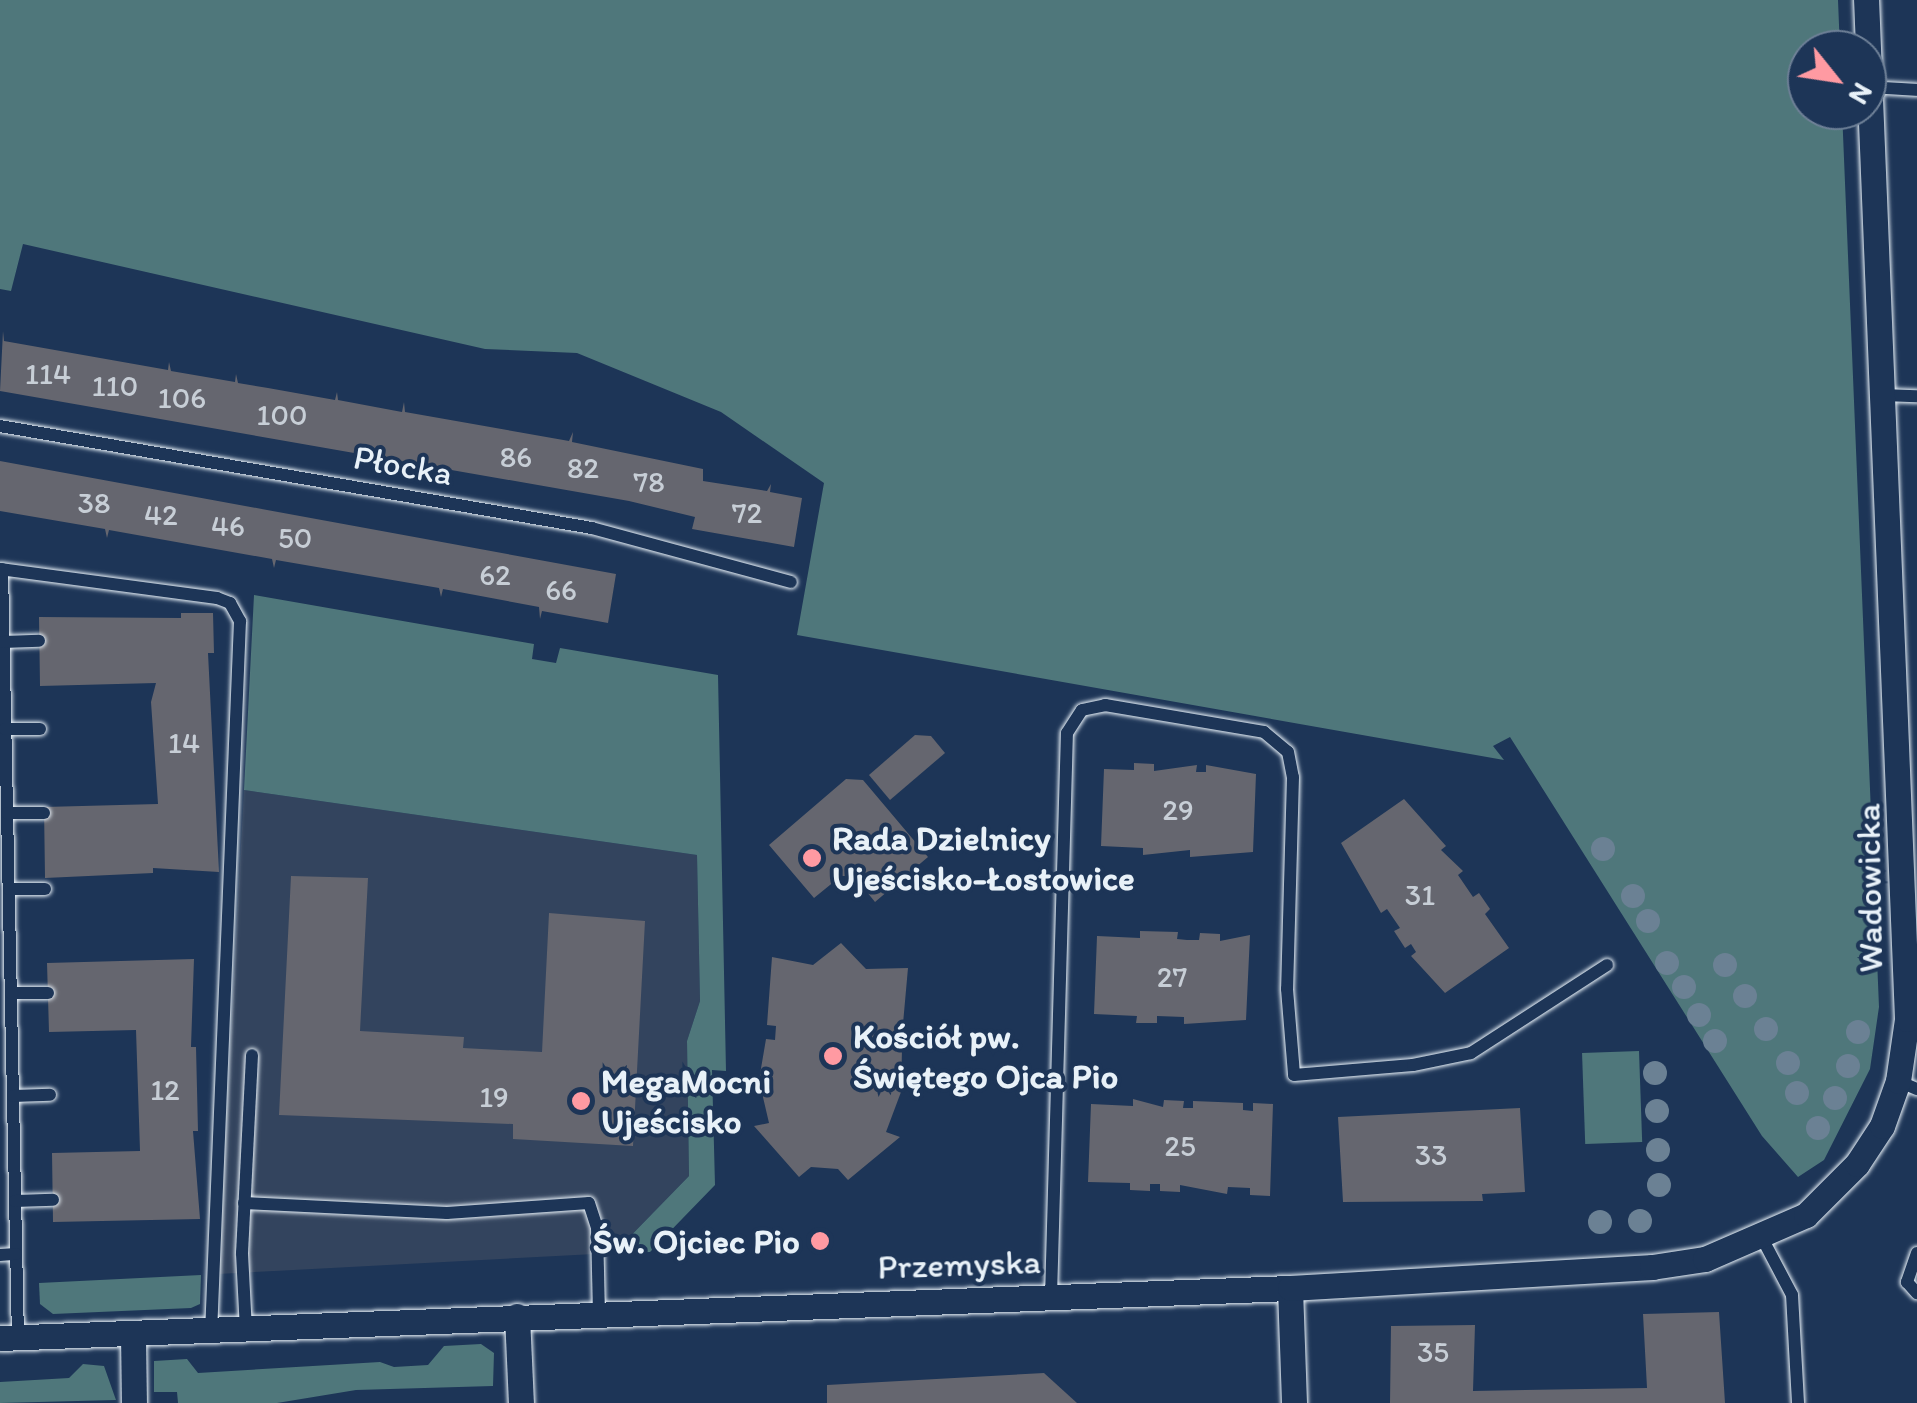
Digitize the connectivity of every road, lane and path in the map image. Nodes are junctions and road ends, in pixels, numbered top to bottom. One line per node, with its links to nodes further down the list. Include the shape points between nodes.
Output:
1 (1866, 0): 2 (street, Wadowicka)
2 (1867, 30)
3 (1887, 88): 4 (lane)
4 (1917, 90)
5 (1870, 130): 6 (street, Wadowicka)
6 (1882, 395): 7 (lane); 24 (street, Wadowicka, via 1904,827)
7 (1917, 396)
8 (0, 426): 10 (lane, Płocka, via 592,528)
9 (1, 569): 11 (lane); 40 (lane, via 218,598 230,603 240,621)
10 (791, 582)
11 (3, 642): 12 (lane); 13 (lane)
12 (39, 642)
13 (5, 729): 14 (lane); 16 (lane)
14 (40, 729)
15 (44, 812): 16 (lane)
16 (7, 813): 17 (lane)
17 (8, 889): 18 (lane); 19 (lane)
18 (44, 889)
19 (5, 937): 21 (lane)
20 (1607, 964): 36 (lane, via 1471,1053 1294,1075 1286,989 1293,777 1288,752 1264,732 1105,705 1082,710 1067,732 1066,750)
21 (11, 993): 22 (lane); 26 (lane)
22 (48, 993)
23 (252, 1055): 29 (lane)
24 (1908, 1085): 30 (street, Wadowicka, via 1832,1194)
25 (50, 1095): 26 (lane)
26 (13, 1096): 27 (lane)
27 (15, 1200): 28 (lane); 32 (lane)
28 (53, 1200)
29 (244, 1203): 37 (lane, via 446,1214 589,1204 597,1227); 39 (lane)
30 (1762, 1238): 34 (street, Wadowicka, via 1705,1259 1652,1267); 46 (lane, via 1792,1294)
31 (1917, 1253): 35 (lane, via 1907,1282)
32 (16, 1254): 33 (lane); 42 (lane)
33 (0, 1255)
34 (1290, 1288): 36 (street, Przemyska); 45 (street)
35 (1917, 1293)
36 (1051, 1296): 37 (street, Przemyska)
37 (599, 1312): 38 (street, Przemyska)
38 (517, 1316): 39 (street, Przemyska); 44 (street)
39 (246, 1332): 40 (street, Przemyska)
40 (211, 1334): 41 (street, Przemyska)
41 (133, 1335): 42 (street, Przemyska); 43 (street)
42 (9, 1338)
43 (134, 1403)
44 (521, 1403)
45 (1294, 1403)
46 (1798, 1403)

